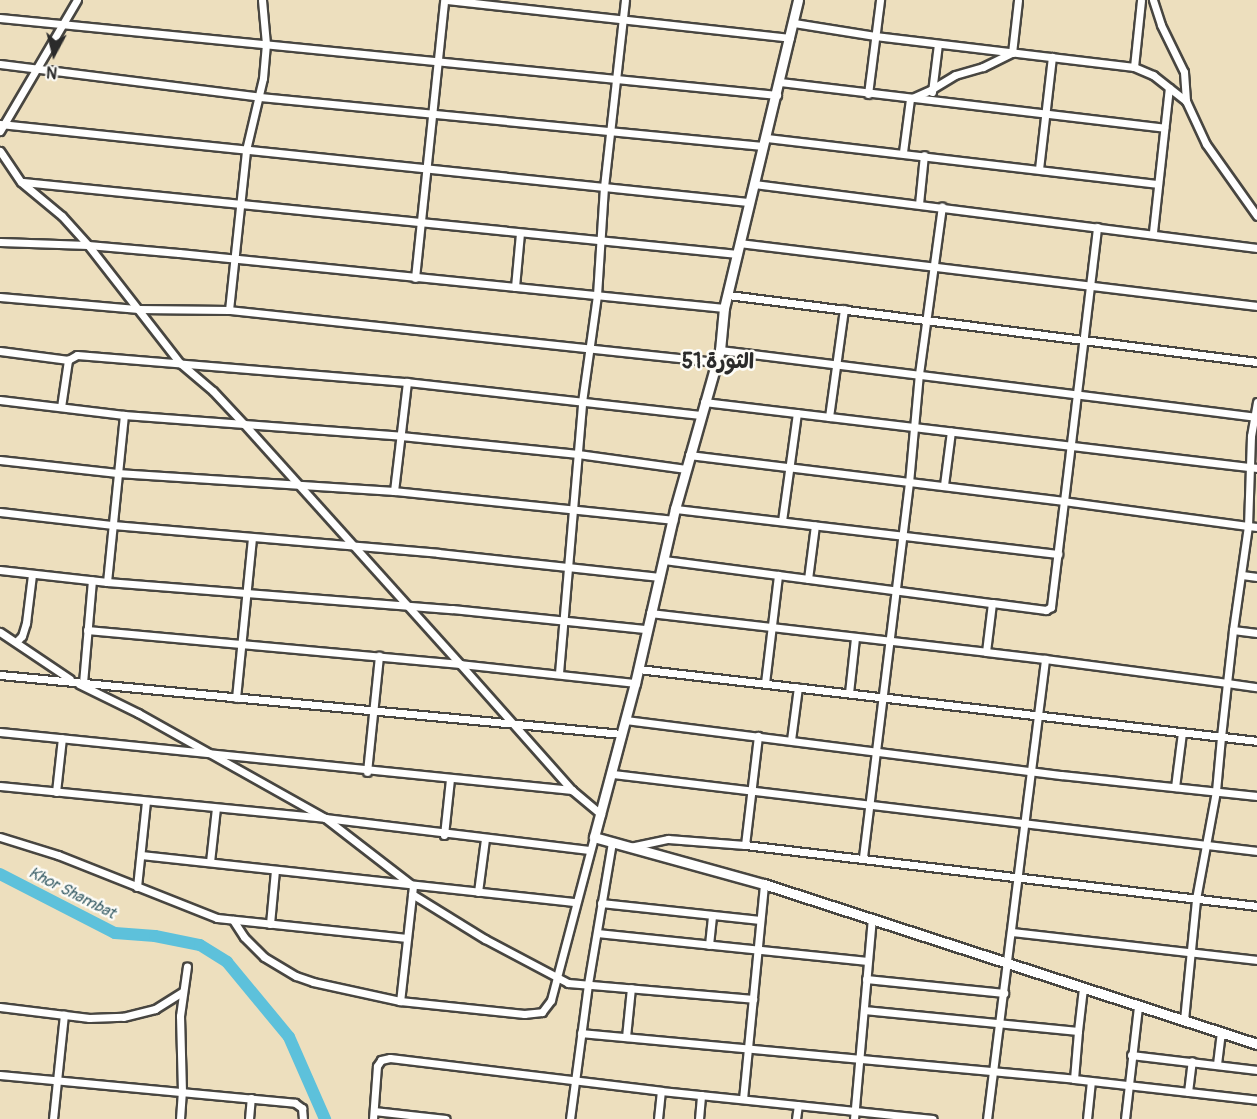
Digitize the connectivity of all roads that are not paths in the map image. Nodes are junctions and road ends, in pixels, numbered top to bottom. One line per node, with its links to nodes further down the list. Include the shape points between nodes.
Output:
1 (77, 0): 13 (street)
2 (262, 0): 16 (street)
3 (445, 0): 11 (street); 20 (street)
4 (625, 0): 11 (street)
5 (798, 0): 12 (street)
6 (880, 0): 14 (street)
7 (1018, 0): 18 (street)
8 (1141, 0): 22 (street)
9 (1153, 0): 33 (street, via 1164,34 1184,72)
10 (0, 18): 13 (street)
11 (623, 19): 15 (street); 24 (street)
12 (794, 23): 14 (street); 15 (street)
13 (63, 25): 16 (street); 23 (street)
14 (875, 36): 17 (street); 28 (street)
15 (790, 38): 25 (street)
16 (266, 44): 20 (street); 30 (street)
17 (938, 44): 18 (street); 27 (street)
18 (1012, 53): 19 (street); 27 (street, via 955,75)
19 (1052, 57): 22 (street); 35 (street)
20 (437, 61): 24 (street); 34 (street)
21 (0, 64): 23 (street)
22 (1134, 67): 26 (street)
23 (37, 70): 30 (street); 36 (street)
24 (616, 79): 29 (street); 38 (street)
25 (780, 82): 28 (street); 29 (street)
26 (1169, 88): 33 (street); 37 (street)
27 (932, 89): 31 (street); 32 (street)
28 (868, 94): 31 (street)
29 (777, 95): 39 (street)
30 (260, 97): 34 (street); 40 (street)
31 (910, 99): 32 (street); 42 (street)
32 (931, 101): 35 (street)
33 (1186, 101): 54 (street, via 1206,144)
34 (432, 114): 38 (street); 45 (street)
35 (1045, 115): 37 (street); 44 (street)
36 (1, 127): 40 (street)
37 (1164, 128): 48 (street)
38 (610, 133): 39 (street); 49 (street)
39 (765, 142): 42 (street); 47 (street)
40 (246, 150): 45 (street); 52 (street)
41 (0, 151): 46 (street)
42 (903, 152): 43 (street)
43 (924, 155): 44 (street); 51 (street)
44 (1039, 169): 48 (street)
45 (426, 170): 49 (street); 55 (street)
46 (21, 182): 52 (street); 62 (street, via 62,216)
47 (754, 184): 50 (street); 51 (street)
48 (1157, 184): 57 (street)
49 (604, 187): 50 (street); 59 (street)
50 (748, 202): 61 (street)
51 (919, 204): 53 (street)
52 (241, 205): 55 (street); 65 (street)
53 (942, 207): 56 (street); 66 (street)
54 (1257, 216)
55 (421, 223): 58 (street); 67 (street)
56 (1097, 227): 57 (street); 68 (street)
57 (1153, 232): 63 (street)
58 (520, 233): 59 (street); 69 (street)
59 (600, 241): 64 (street); 70 (street)
60 (0, 242): 62 (street)
61 (739, 243): 64 (street); 66 (street)
62 (88, 245): 65 (street); 75 (street)
63 (1257, 248)
64 (737, 254): 71 (street)
65 (236, 259): 67 (street); 77 (street)
66 (933, 267): 68 (street); 78 (street)
67 (415, 278): 69 (street)
68 (1091, 286): 73 (street); 79 (street)
69 (514, 287): 70 (street)
70 (597, 295): 74 (street); 80 (street)
71 (728, 295): 74 (street); 76 (street)
72 (0, 297): 75 (street)
73 (1257, 306)
74 (724, 308): 81 (street)
75 (138, 309): 77 (street); 86 (street)
76 (844, 309): 78 (street); 87 (street)
77 (229, 310): 80 (street)
78 (926, 319): 79 (street); 88 (street)
79 (1085, 338): 85 (street); 90 (street)
80 (589, 348): 84 (street); 92 (street)
81 (720, 350): 84 (street); 87 (street)
82 (0, 351): 83 (street)
83 (68, 360): 86 (street, via 77,355); 95 (street)
84 (717, 362): 93 (street)
85 (1257, 362)
86 (180, 363): 89 (street); 101 (street)
87 (836, 364): 88 (street); 100 (street)
88 (919, 374): 90 (street); 102 (street)
89 (407, 382): 92 (street); 104 (street)
90 (1078, 394): 99 (street); 105 (street)
91 (0, 400): 95 (street)
92 (582, 402): 98 (street); 106 (street)
93 (704, 402): 96 (street); 98 (street)
94 (1257, 402): 99 (street)
95 (61, 408): 97 (street)
96 (796, 413): 100 (street); 109 (street)
97 (124, 415): 101 (street); 112 (street)
98 (699, 415): 107 (street)
99 (1256, 416): 110 (street)
100 (829, 417): 102 (street)
101 (244, 424): 104 (street); 113 (street)
102 (914, 427): 103 (street); 114 (street)
103 (951, 431): 105 (street); 115 (street)
104 (401, 436): 106 (street); 116 (street)
105 (1071, 446): 110 (street); 117 (street)
106 (578, 454): 111 (street); 118 (street)
107 (689, 455): 109 (street); 111 (street)
108 (0, 460): 112 (street)
109 (789, 467): 114 (street); 122 (street)
110 (1253, 468): 125 (street)
111 (686, 469): 119 (street)
112 (117, 472): 113 (street); 123 (street)
113 (297, 483): 116 (street); 129 (street)
114 (909, 483): 115 (street); 127 (street)
115 (944, 485): 117 (street)
116 (394, 491): 118 (street)
117 (1064, 501): 125 (street); 130 (street)
118 (573, 509): 121 (street); 132 (street)
119 (675, 509): 121 (street); 122 (street)
120 (0, 512): 123 (street)
121 (673, 520): 131 (street)
122 (782, 521): 124 (street)
123 (113, 525): 128 (street); 141 (street)
124 (815, 525): 127 (street); 139 (street)
125 (1248, 526): 126 (street); 136 (street)
126 (1257, 527)
127 (903, 535): 130 (street); 142 (street)
128 (252, 538): 129 (street); 143 (street)
129 (355, 547): 132 (street); 145 (street)
130 (1058, 554): 144 (street, via 1051,607 1046,610)
131 (664, 560): 135 (street); 137 (street)
132 (568, 567): 137 (street); 147 (street)
133 (0, 570): 134 (street)
134 (32, 575): 140 (street); 155 (street, via 26,623)
135 (778, 575): 139 (street); 149 (street)
136 (1242, 575): 138 (street); 151 (street)
137 (660, 577): 146 (street)
138 (1257, 577)
139 (808, 579): 142 (street)
140 (92, 580): 141 (street); 150 (street)
141 (107, 582): 143 (street)
142 (896, 589): 144 (street); 156 (street)
143 (247, 593): 145 (street); 157 (street)
144 (992, 603): 158 (street)
145 (409, 606): 147 (street); 161 (street)
146 (650, 613): 148 (street); 149 (street)
147 (564, 620): 148 (street); 163 (street)
148 (647, 628): 162 (street)
149 (772, 628): 154 (street); 168 (street)
150 (87, 630): 157 (street); 166 (street)
151 (1233, 630): 153 (street); 169 (street)
152 (0, 632): 155 (street)
153 (1257, 633)
154 (855, 638): 156 (street); 172 (street)
155 (16, 642): 165 (street)
156 (890, 642): 158 (street); 173 (street)
157 (241, 645): 159 (street); 174 (street)
158 (986, 652): 160 (street)
159 (379, 656): 161 (street); 175 (street)
160 (1045, 659): 169 (street); 176 (street)
161 (460, 664): 163 (street); 178 (street)
162 (638, 669): 167 (street); 168 (street)
163 (559, 673): 167 (street)
164 (0, 675): 165 (street)
165 (72, 681): 166 (street); 188 (street)
166 (83, 683): 174 (street)
167 (635, 683): 177 (street)
168 (765, 683): 170 (street)
169 (1227, 683): 171 (street); 183 (street)
170 (798, 687): 172 (street); 185 (street)
171 (1257, 687)
172 (849, 693): 173 (street)
173 (883, 697): 176 (street); 187 (street)
174 (236, 698): 175 (street)
175 (373, 711): 178 (street); 190 (street)
176 (1038, 715): 180 (street); 189 (street)
177 (625, 720): 181 (street); 182 (street)
178 (515, 725): 181 (street); 195 (street)
179 (0, 732): 184 (street)
180 (1182, 732): 183 (street); 194 (street)
181 (622, 734): 191 (street)
182 (758, 736): 185 (street); 196 (street)
183 (1221, 737): 186 (street); 197 (street)
184 (62, 738): 188 (street); 198 (street)
185 (791, 740): 187 (street)
186 (1257, 741)
187 (878, 750): 189 (street); 201 (street)
188 (215, 755): 190 (street); 204 (street)
189 (1030, 771): 194 (street); 205 (street)
190 (367, 772): 192 (street)
191 (613, 774): 196 (street); 203 (street)
192 (450, 779): 195 (street); 206 (street)
193 (0, 786): 198 (street)
194 (1175, 787): 197 (street)
195 (572, 790): 203 (street)
196 (752, 790): 201 (street); 211 (street)
197 (1216, 791): 199 (street); 212 (street)
198 (56, 792): 200 (street)
199 (1257, 796)
200 (146, 801): 202 (street); 216 (street)
201 (871, 804): 205 (street); 217 (street)
202 (216, 808): 204 (street); 218 (street)
203 (601, 814): 208 (street)
204 (325, 819): 206 (street); 222 (street)
205 (1024, 822): 212 (street); 220 (street)
206 (444, 835): 209 (street)
207 (0, 837): 223 (street)
208 (594, 837): 210 (street); 214 (street)
209 (485, 839): 214 (street); 224 (street)
210 (612, 842): 213 (street); 228 (street)
211 (745, 845): 213 (street, via 668,838); 217 (street)
212 (1208, 845): 215 (street); 226 (street)
213 (630, 846): 221 (street)
214 (590, 850): 227 (street)
215 (1257, 851)
216 (141, 855): 218 (street); 223 (street)
217 (863, 857): 220 (street)
218 (210, 862): 219 (street)
219 (275, 870): 222 (street); 234 (street)
220 (1018, 877): 226 (street); 235 (street)
221 (764, 884): 231 (street); 233 (street)
222 (413, 885): 224 (street); 225 (street)
223 (137, 887): 232 (street, via 217,918)
224 (478, 892): 227 (street)
225 (412, 894): 237 (street); 245 (street)
226 (1196, 898): 229 (street); 240 (street)
227 (575, 902): 245 (street)
228 (602, 903): 230 (street); 236 (street)
229 (1257, 906)
230 (712, 915): 233 (street); 238 (street)
231 (872, 919): 242 (street); 243 (street)
232 (233, 920): 234 (street); 253 (street, via 264,957 296,975)
233 (760, 920): 239 (street)
234 (270, 924): 237 (street)
235 (1012, 932): 240 (street); 243 (street)
236 (597, 933): 238 (street); 247 (street)
237 (408, 938): 253 (street)
238 (709, 945): 239 (street)
239 (758, 950): 242 (street); 252 (street)
240 (1191, 952): 241 (street); 258 (street)
241 (1257, 960)
242 (868, 961): 246 (street)
243 (1008, 965): 249 (street); 251 (street)
244 (187, 966): 250 (street)
245 (556, 978): 247 (street); 253 (street, via 548,1007 534,1014)
246 (866, 979): 251 (street); 256 (street)
247 (588, 984): 248 (street); 262 (street)
248 (631, 988): 252 (street); 263 (street)
249 (1083, 988): 254 (street); 260 (street)
250 (182, 992): 257 (street, via 155,1009 123,1017); 279 (street)
251 (1004, 993): 259 (street)
252 (753, 999): 265 (street)
253 (400, 1001)
254 (1138, 1006): 258 (street); 266 (street)
255 (0, 1007): 257 (street)
256 (864, 1010): 259 (street); 267 (street)
257 (64, 1015): 274 (street)
258 (1184, 1020): 261 (street)
259 (1000, 1022): 260 (street); 271 (street)
260 (1078, 1031): 273 (street)
261 (1221, 1032): 264 (street); 269 (street)
262 (581, 1033): 263 (street); 275 (street)
263 (626, 1037): 265 (street)
264 (1257, 1044)
265 (748, 1048): 267 (street); 283 (street)
266 (1131, 1055): 268 (street); 277 (street)
267 (859, 1060): 271 (street); 287 (street)
268 (1192, 1061): 269 (street); 280 (street)
269 (1217, 1064): 270 (street)
270 (1257, 1070)
271 (993, 1071): 273 (street); 298 (street)
272 (0, 1075): 274 (street)
273 (1074, 1079): 276 (street)
274 (56, 1080): 279 (street); 288 (street)
275 (575, 1080): 278 (street); 286 (street, via 390,1058 381,1060 377,1066); 293 (street)
276 (1091, 1081): 277 (street); 299 (street)
277 (1128, 1085): 280 (street); 300 (street)
278 (661, 1091): 281 (street); 294 (street)
279 (182, 1092): 282 (street); 289 (street)
280 (1188, 1092): 284 (street)
281 (700, 1095): 283 (street); 295 (street)
282 (251, 1098): 290 (street); 291 (street, via 296,1102 302,1108)
283 (743, 1099): 285 (street)
284 (1257, 1100)
285 (798, 1105): 287 (street); 296 (street)
286 (373, 1115): 292 (street)
287 (854, 1115): 297 (street)
288 (53, 1119)
289 (180, 1119)
290 (249, 1119)
291 (303, 1119)
292 (446, 1119)
293 (570, 1119)
294 (658, 1119)
295 (699, 1119)
296 (796, 1119)
297 (933, 1119)
298 (987, 1119)
299 (1087, 1119)
300 (1125, 1119)

